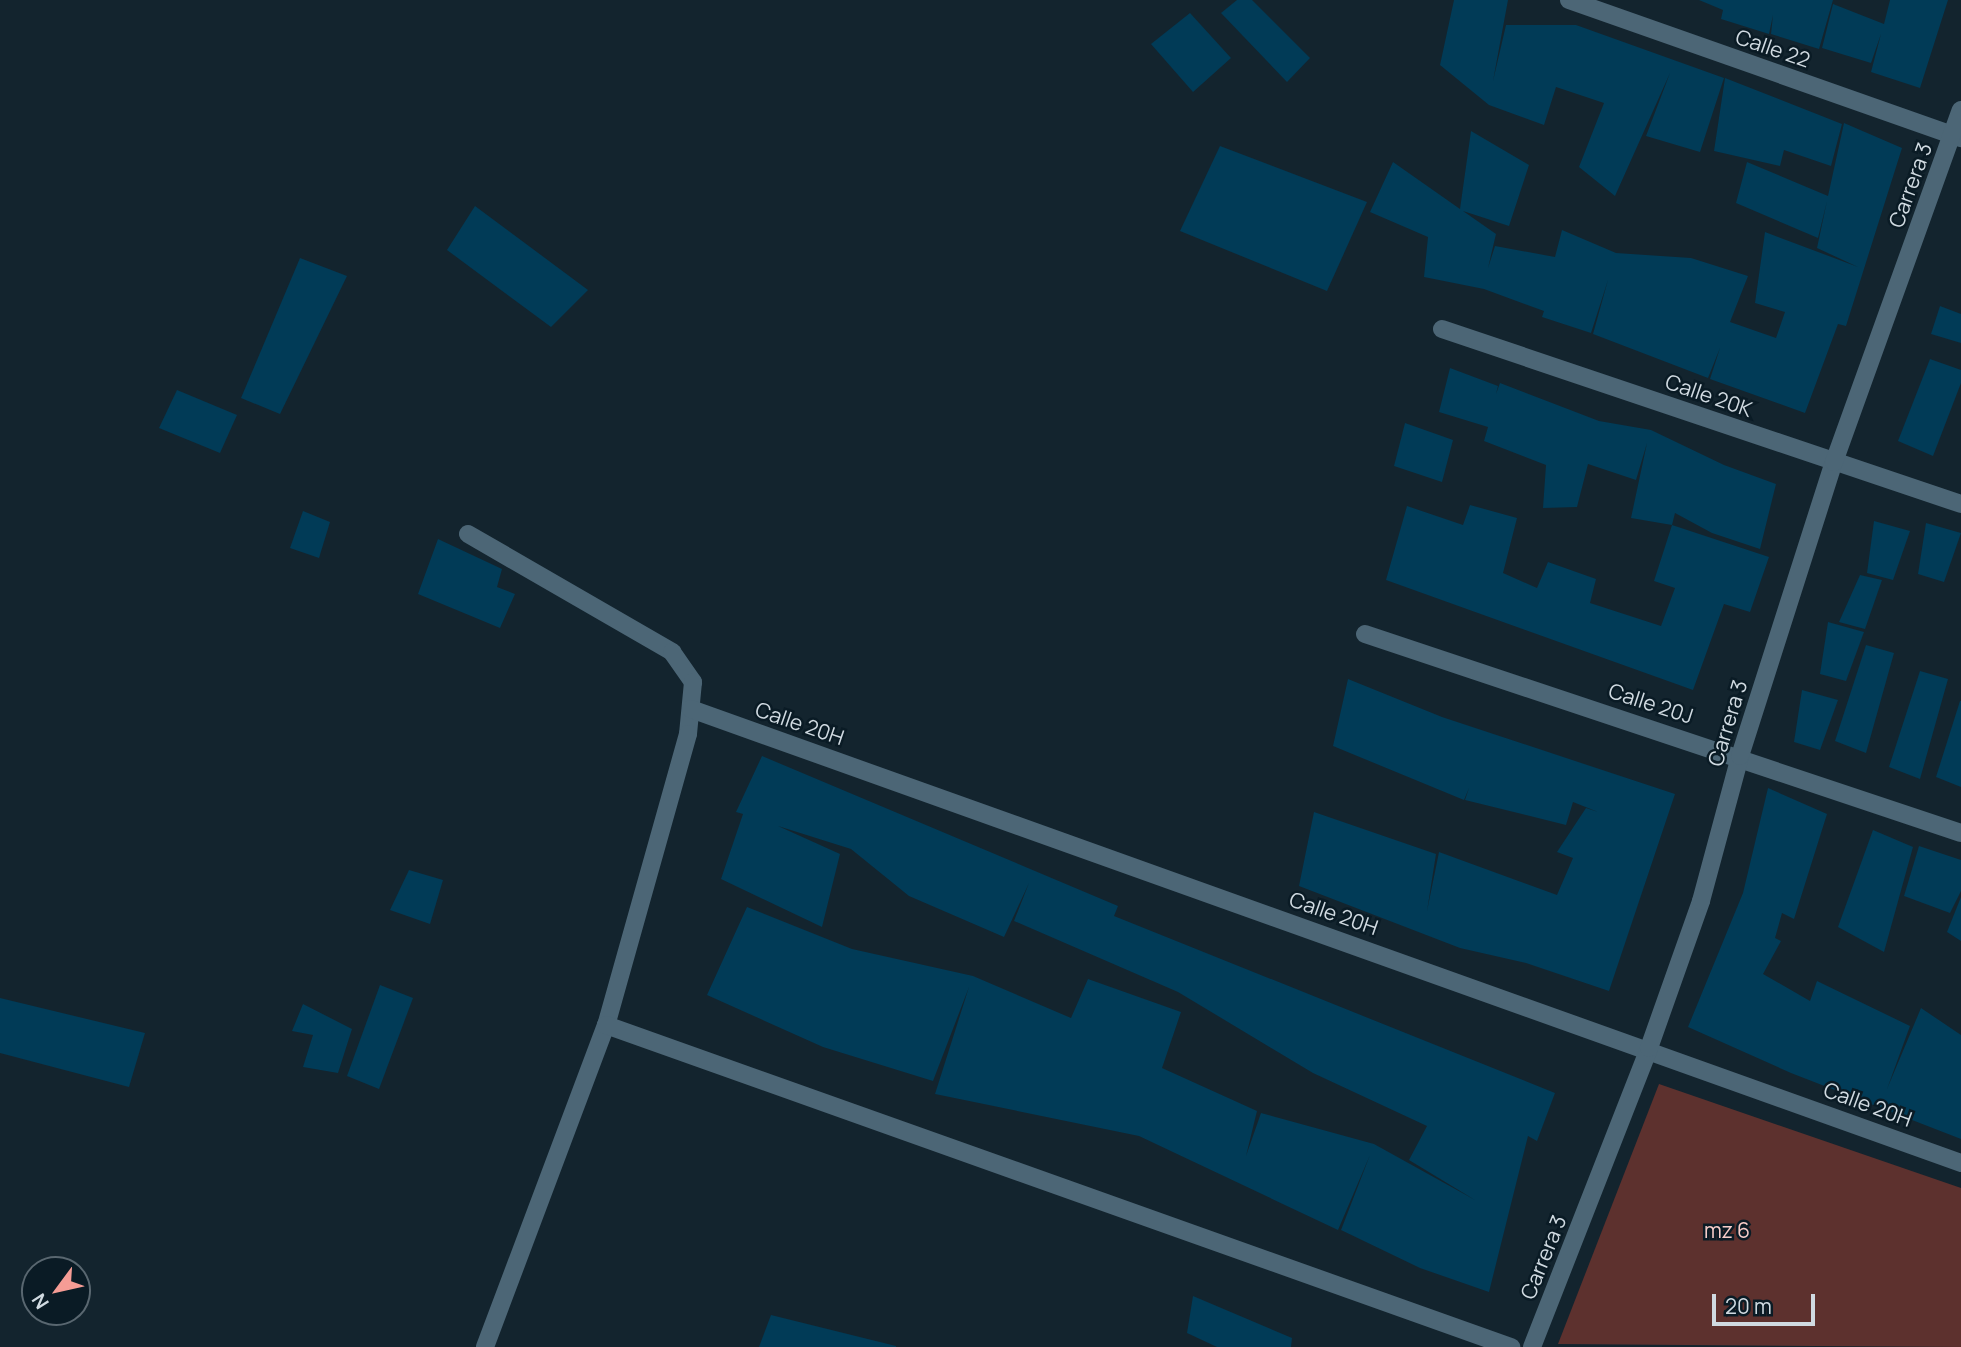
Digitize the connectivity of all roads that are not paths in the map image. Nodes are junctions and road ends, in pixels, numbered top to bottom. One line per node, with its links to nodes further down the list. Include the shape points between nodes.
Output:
1 (1569, 0): 3 (street, Calle 22)
2 (1961, 110): 3 (street, Carrera 3)
3 (1956, 137): 5 (street, Carrera 3)
4 (1442, 329): 5 (street, Calle 20K)
5 (1834, 462): 6 (street, Calle 20K); 10 (street, Carrera 3)
6 (1961, 504)
7 (468, 534): 9 (street, via 672,652 693,682)
8 (1365, 634): 10 (street, Calle 20J)
9 (691, 709): 12 (street, via 688,734); 13 (street, Calle 20H)
10 (1740, 756): 11 (street, Calle 20J); 13 (street, Carrera 3, via 1701,901)
11 (1961, 833)
12 (606, 1025): 15 (street); 16 (street)
13 (1649, 1048): 14 (street, Calle 20H); 17 (street, Carrera 3)
14 (1961, 1163)
15 (485, 1347)
16 (1511, 1347)
17 (1532, 1347)

